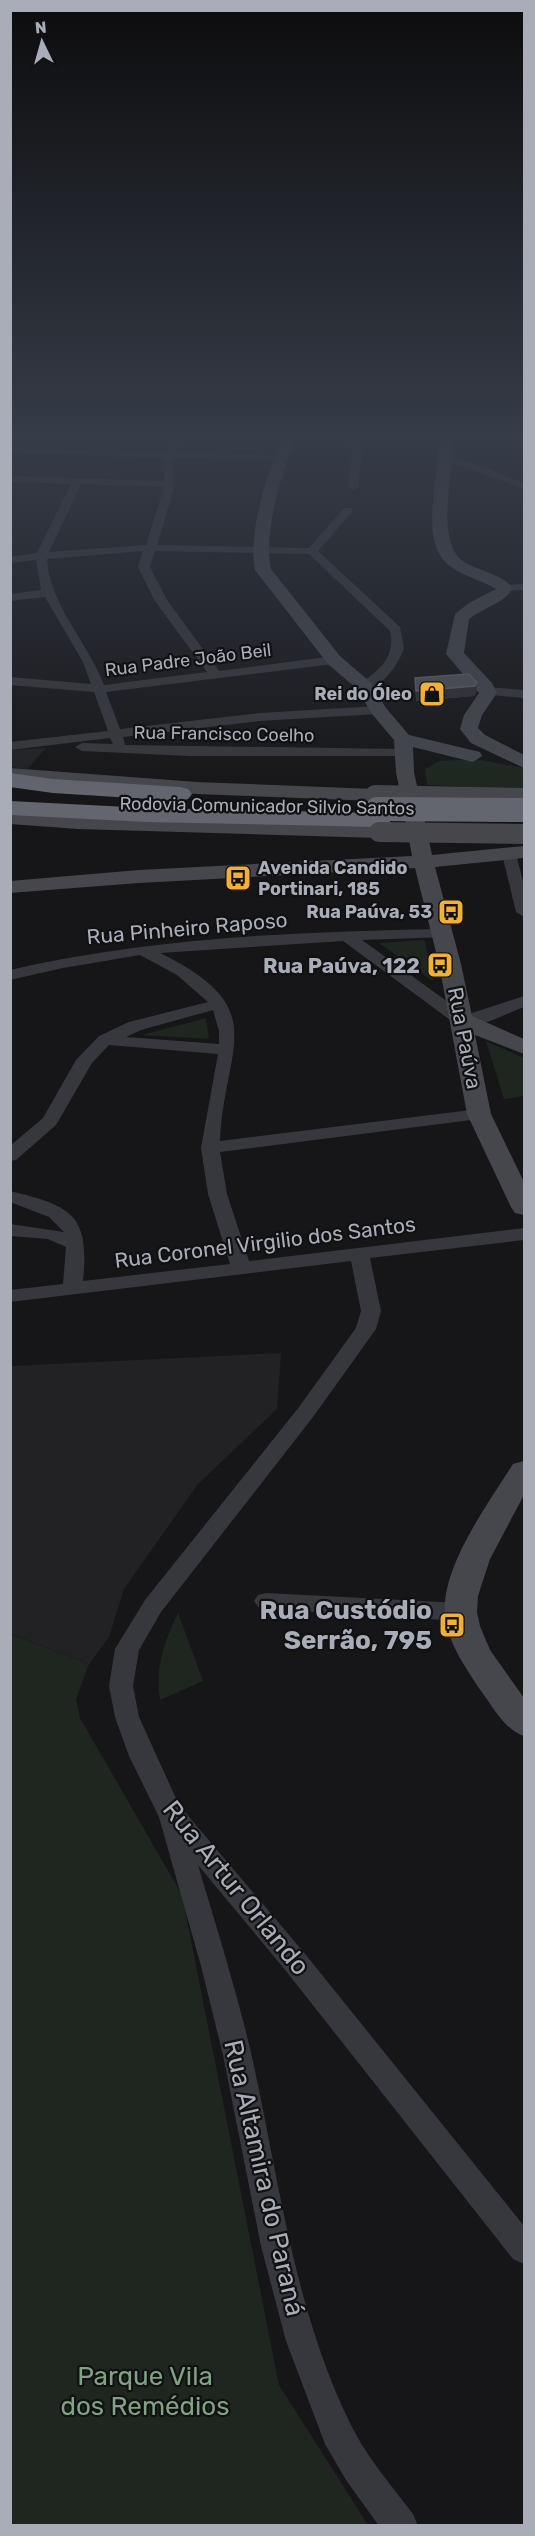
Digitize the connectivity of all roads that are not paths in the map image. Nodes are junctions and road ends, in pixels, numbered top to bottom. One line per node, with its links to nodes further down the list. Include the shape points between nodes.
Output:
1 (42, 559): 8 (street)
2 (145, 559): 11 (street, via 149,581)
3 (260, 559): 10 (main road, via 263,570)
4 (319, 559): 13 (street, via 388,622 398,636 396,657 382,675)
5 (453, 559): 7 (main road)
6 (525, 587): 7 (street)
7 (505, 588): 15 (main road, via 501,595 461,617 456,639 458,660)
8 (48, 593): 9 (street); 14 (street)
9 (10, 598)
10 (334, 660): 11 (street, Rua Padre João Beil); 13 (main road)
11 (216, 675): 14 (street, Rua Padre João Beil)
12 (10, 681): 14 (street, Rua Padre João Beil)
13 (364, 686): 17 (main road)
14 (101, 689): 18 (street)
15 (487, 691): 16 (street); 24 (main road, via 469,729 478,739)
16 (525, 694)
17 (377, 708): 18 (street); 22 (main road)
18 (116, 734): 19 (street); 21 (street)
19 (45, 743): 20 (street); 21 (street, Rua Francisco Coelho)
20 (10, 746)
21 (121, 750): 22 (street, Rua Francisco Coelho)
22 (404, 755): 23 (main road); 23 (main road, via 411,766 429,760); 35 (main road, Rua Paúva)
23 (473, 756): 24 (main road)
24 (522, 761)
25 (10, 774): 31 (main road, via 197,788)
26 (10, 780): 31 (highway, via 306,802)
27 (10, 796): 31 (highway, Rodovia Comunicador Silvio Santos)
28 (525, 798): 31 (main road, bridge)
29 (10, 808): 31 (highway, Rodovia Comunicador Silvio Santos, via 147,815)
30 (525, 810): 31 (highway, Rodovia Comunicador Silvio Santos, bridge)
31 (376, 813): 32 (main road, via 78,823); 33 (highway, Rodovia Comunicador Silvio Santos); 34 (main road, bridge)
32 (10, 818)
33 (525, 822)
34 (525, 834)
35 (418, 842): 36 (main road, via 459,850); 37 (main road, Rua Paúva); 38 (main road, via 412,853)
36 (520, 851): 37 (main road); 40 (street)
37 (424, 863): 38 (main road); 41 (main road, Rua Paúva)
38 (376, 866): 39 (main road)
39 (10, 887)
40 (525, 912)
41 (441, 934): 42 (street, Rua Pinheiro Raposo); 47 (main road, Rua Paúva)
42 (346, 936): 43 (street, Rua Pinheiro Raposo); 47 (street)
43 (142, 950): 44 (street, Rua Pinheiro Raposo, via 57,963); 46 (street, via 189,975)
44 (10, 975)
45 (525, 1000): 47 (street)
46 (218, 1004): 48 (street, via 135,1026); 50 (street, via 228,1031)
47 (463, 1021): 49 (main road); 51 (main road, Rua Paúva)
48 (105, 1040): 50 (street); 53 (street, via 85,1060 50,1121)
49 (525, 1047)
50 (227, 1050): 52 (street)
51 (479, 1114): 52 (street); 55 (main road, Rua Paúva)
52 (210, 1148): 60 (street, via 213,1176)
53 (10, 1156)
54 (10, 1196): 58 (street, via 61,1217 74,1233)
55 (525, 1207)
56 (10, 1230): 58 (street, via 51,1234)
57 (525, 1234): 59 (street, Rua Coronel Virgilio dos Santos)
58 (75, 1243): 61 (street)
59 (359, 1254): 60 (street, Rua Coronel Virgilio dos Santos); 67 (street, Rua Artur Orlando, via 371,1311 366,1329 306,1412 153,1606 127,1649 121,1686 127,1717)
60 (241, 1268): 61 (street, Rua Coronel Virgilio dos Santos)
61 (72, 1290): 62 (street, Rua Coronel Virgilio dos Santos)
62 (10, 1296)
63 (525, 1471): 65 (main road, via 481,1543)
64 (266, 1601): 65 (street)
65 (460, 1612): 66 (main road, via 479,1660)
66 (525, 1723)
67 (169, 1812): 68 (street, Rua Artur Orlando, via 296,1963); 69 (street, Rua Altamira do Paraná, via 237,2052 265,2195 306,2360 338,2434)
68 (525, 2249)
69 (401, 2526)

